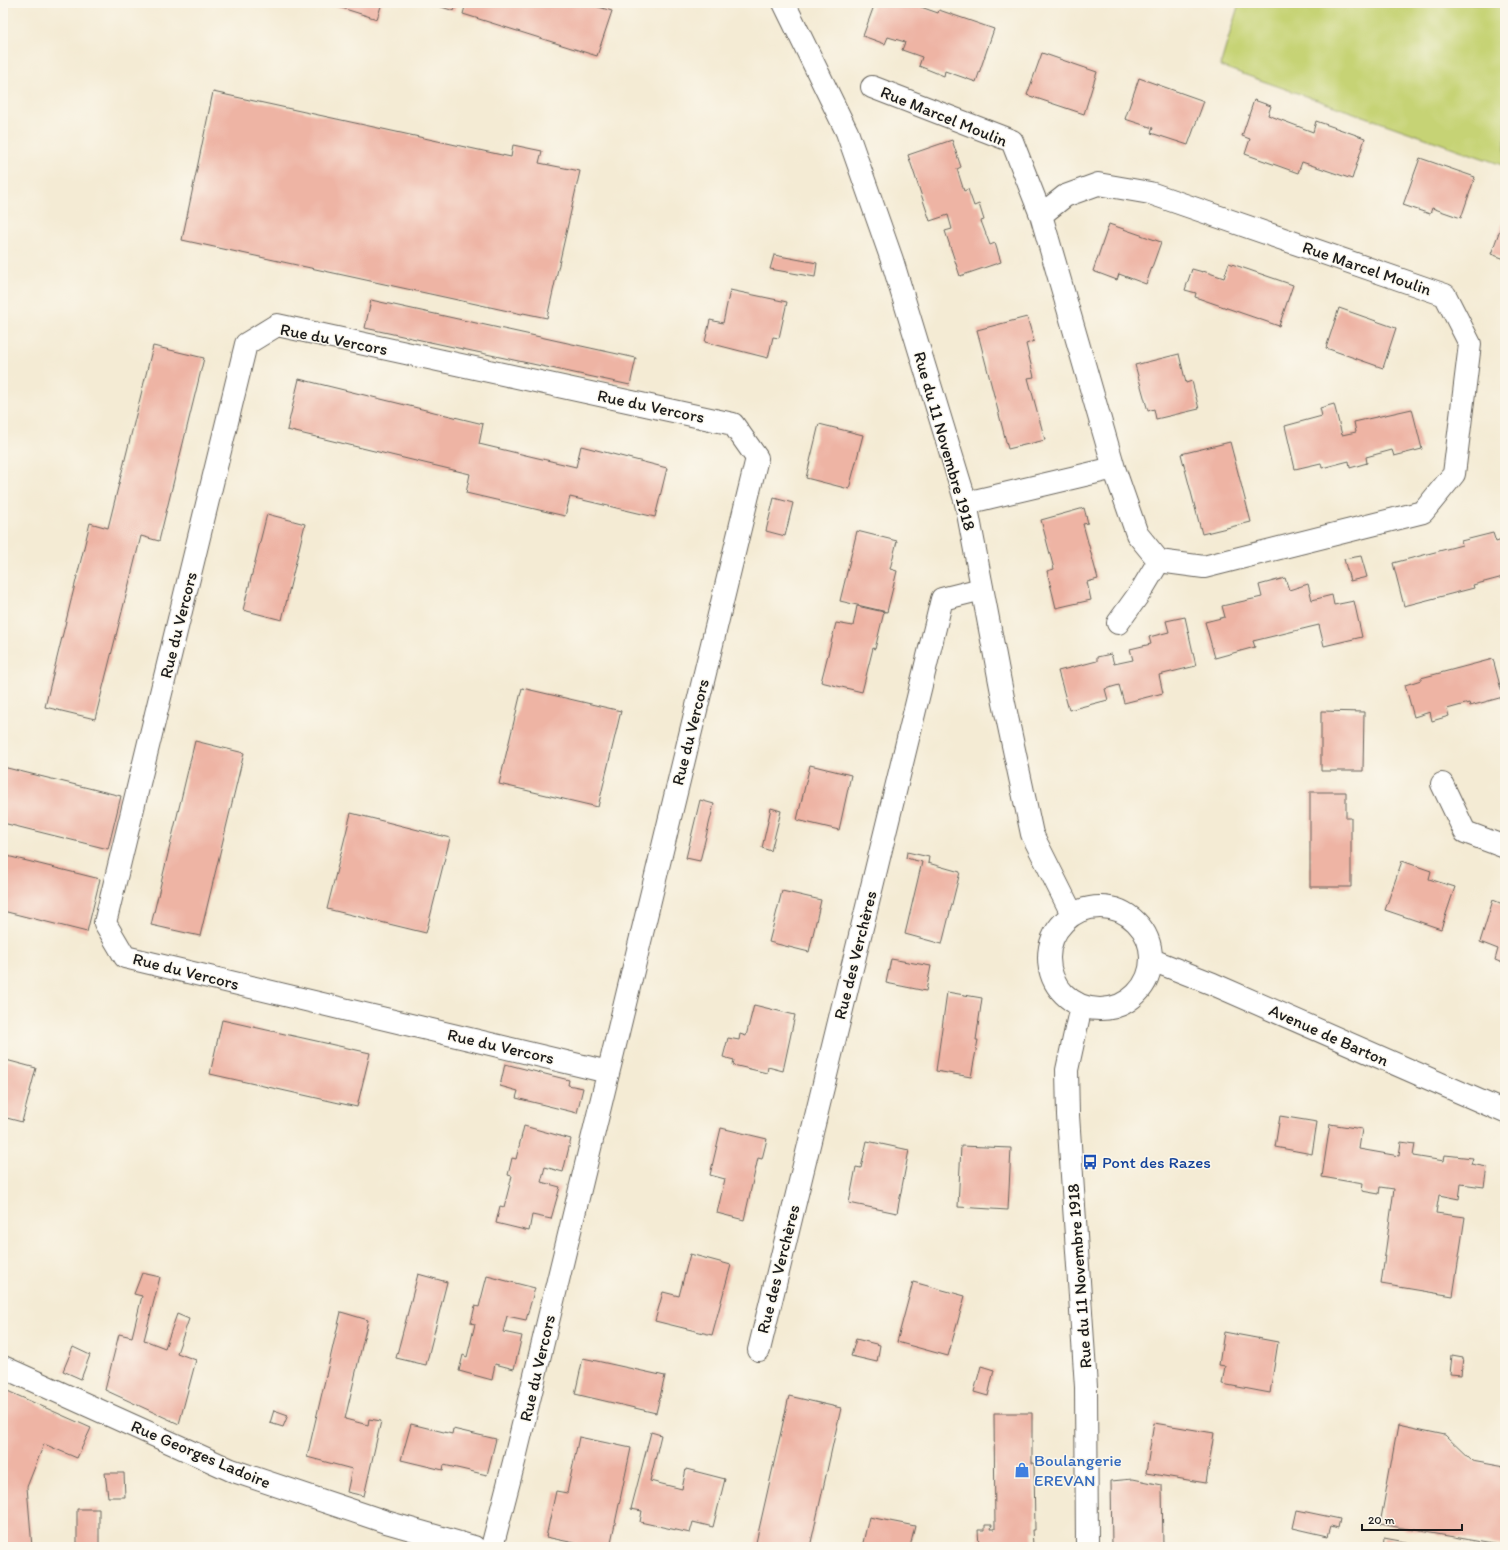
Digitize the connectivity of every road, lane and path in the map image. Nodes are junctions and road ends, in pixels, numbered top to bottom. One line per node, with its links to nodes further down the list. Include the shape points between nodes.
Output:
1 (784, 3): 5 (street, Rue du 11 Novembre 1918, via 847,132 892,260)
2 (872, 87): 3 (street, Rue Marcel Moulin, via 1012,141)
3 (1041, 215): 4 (street, Rue Marcel Moulin); 6 (street, Rue Marcel Moulin, via 1065,196 1098,184 1150,193 1445,295 1470,344 1454,474 1423,512 1204,567)
4 (1114, 468): 5 (street); 6 (street, Rue Marcel Moulin, via 1137,534)
5 (966, 503): 7 (street, Rue du 11 Novembre 1918)
6 (1159, 561): 8 (street)
7 (982, 589): 11 (street, Rue du 11 Novembre 1918, via 1032,834); 16 (street, Rue des Verchères, via 942,599)
8 (1118, 623)
9 (1442, 784): 10 (street, via 1464,832)
10 (1505, 847)
11 (1072, 914): 12 (street, via 1086,908 1103,906 1118,909 1132,917 1143,929 1150,943); 13 (street, via 1059,925 1048,955 1050,971 1056,986 1067,998)
12 (1152, 960): 13 (street, via 1149,975 1141,990 1128,1001 1097,1010); 15 (street, Avenue de Barton, via 1213,984)
13 (1081, 1006): 20 (street, Rue du 11 Novembre 1918, via 1067,1070 1086,1387)
14 (608, 1072): 14 (street, Rue du Vercors, via 757,458 733,424 277,325 246,344 105,924 125,957); 19 (street, Rue du Vercors)
15 (1505, 1112)
16 (759, 1350)
17 (3, 1367): 18 (street, Rue Georges Ladoire, via 231,1470 386,1522)
18 (474, 1547)
19 (492, 1547)
20 (1087, 1547)

